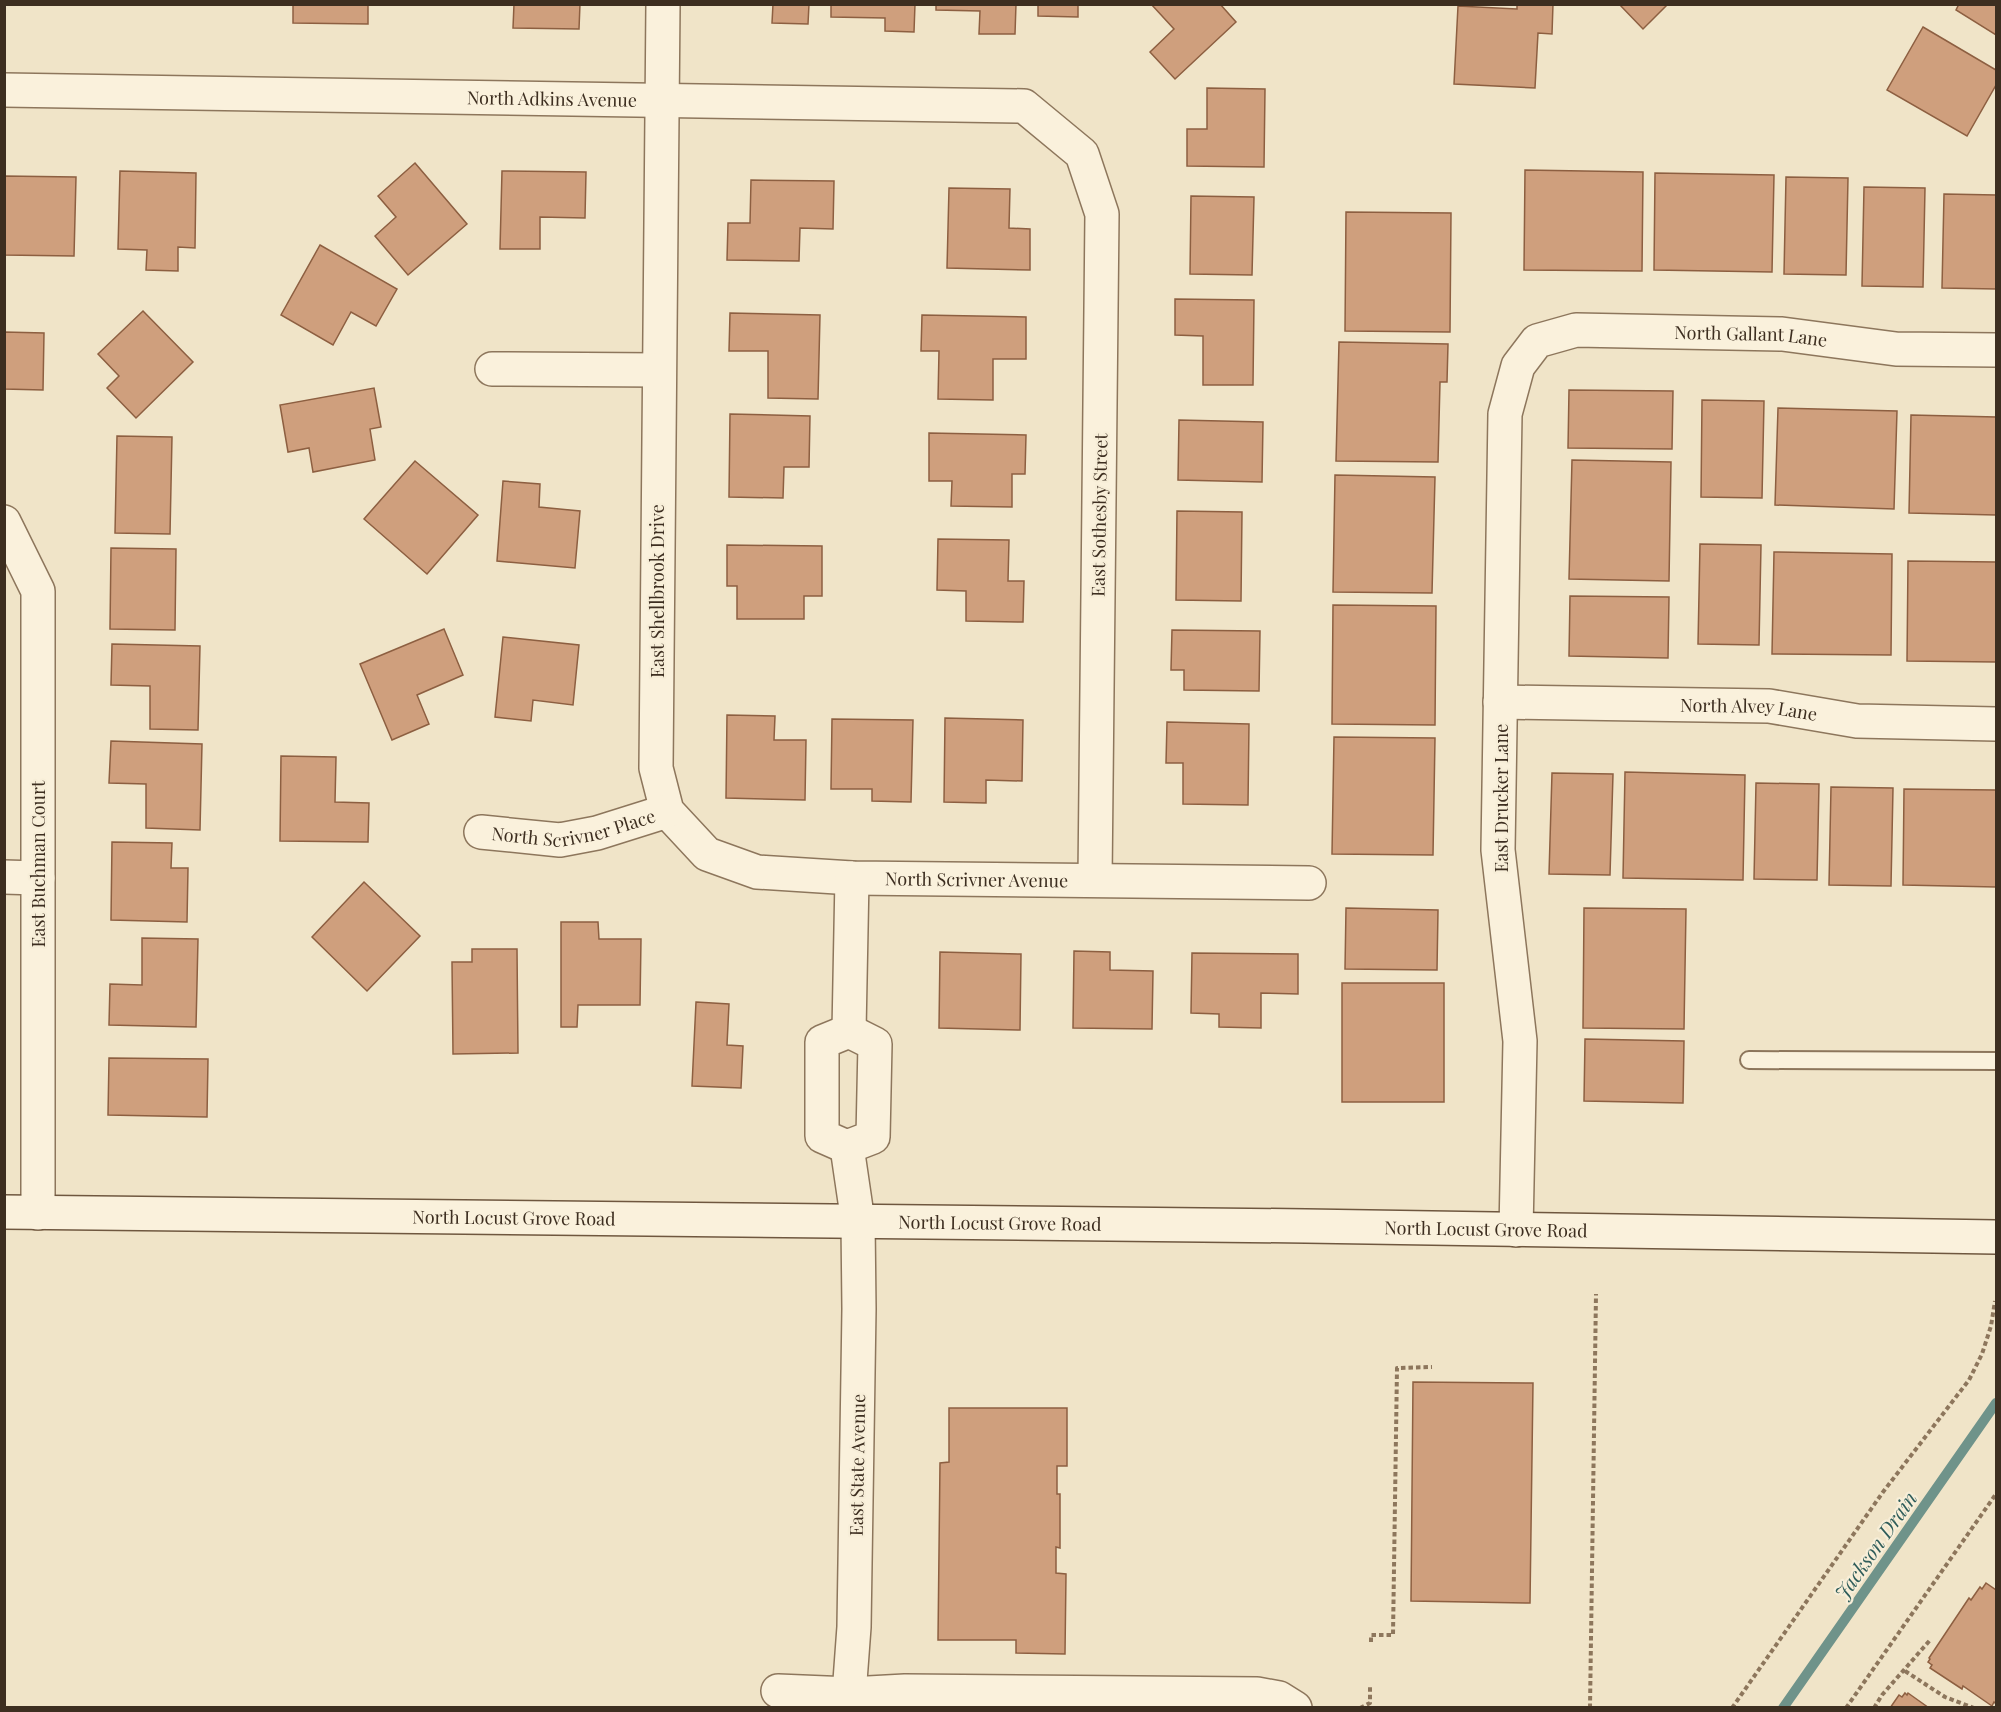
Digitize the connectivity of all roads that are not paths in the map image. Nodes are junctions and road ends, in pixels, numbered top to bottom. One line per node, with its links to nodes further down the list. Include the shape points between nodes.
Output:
1 (663, 4): 3 (street, East Shellbrook Drive)
2 (4, 90): 3 (street, North Adkins Avenue)
3 (662, 100): 4 (street, North Adkins Avenue, via 1024,106); 8 (street, East Shellbrook Drive)
4 (1082, 154): 17 (street, East Sothesby Street, via 1102,214)
5 (1996, 350): 6 (street, North Gallant Lane, via 1896,349 1782,334 1576,330 1537,341)
6 (1518, 366): 10 (street, East Drucker Lane, via 1505,414)
7 (492, 369): 8 (street)
8 (659, 370): 12 (street, East Shellbrook Drive, via 656,768)
9 (4, 522): 15 (street, East Buchman Court, via 38,591)
10 (1500, 702): 11 (street, North Alvey Lane, via 1768,706 1857,721); 26 (street, East Drucker Lane, via 1498,850 1520,1041)
11 (1996, 724)
12 (667, 811): 13 (street, North Scrivner Place, via 560,840); 16 (street, North Scrivner Avenue, via 707,855 757,872)
13 (481, 832)
14 (4, 877): 15 (street)
15 (38, 878): 24 (street, East Buchman Court)
16 (852, 878): 17 (street, North Scrivner Avenue); 19 (street)
17 (1095, 880): 18 (street, North Scrivner Avenue)
18 (1309, 883)
19 (849, 1031): 22 (street, via 875,1044 873,1137); 22 (street, via 822,1042 822,1136)
20 (1749, 1060): 21 (lane)
21 (1996, 1061)
22 (847, 1147): 25 (street)
23 (4, 1212): 24 (street, North Locust Grove Road)
24 (38, 1213): 25 (street, North Locust Grove Road)
25 (858, 1222): 26 (street, North Locust Grove Road); 30 (street, East State Avenue, via 855,1604)
26 (1516, 1230): 27 (street, North Locust Grove Road)
27 (1996, 1237)
28 (778, 1691): 30 (street)
29 (1107, 1700): 30 (street, via 905,1691); 31 (street, via 1257,1694 1279,1698)
30 (849, 1701)
31 (1295, 1707)

